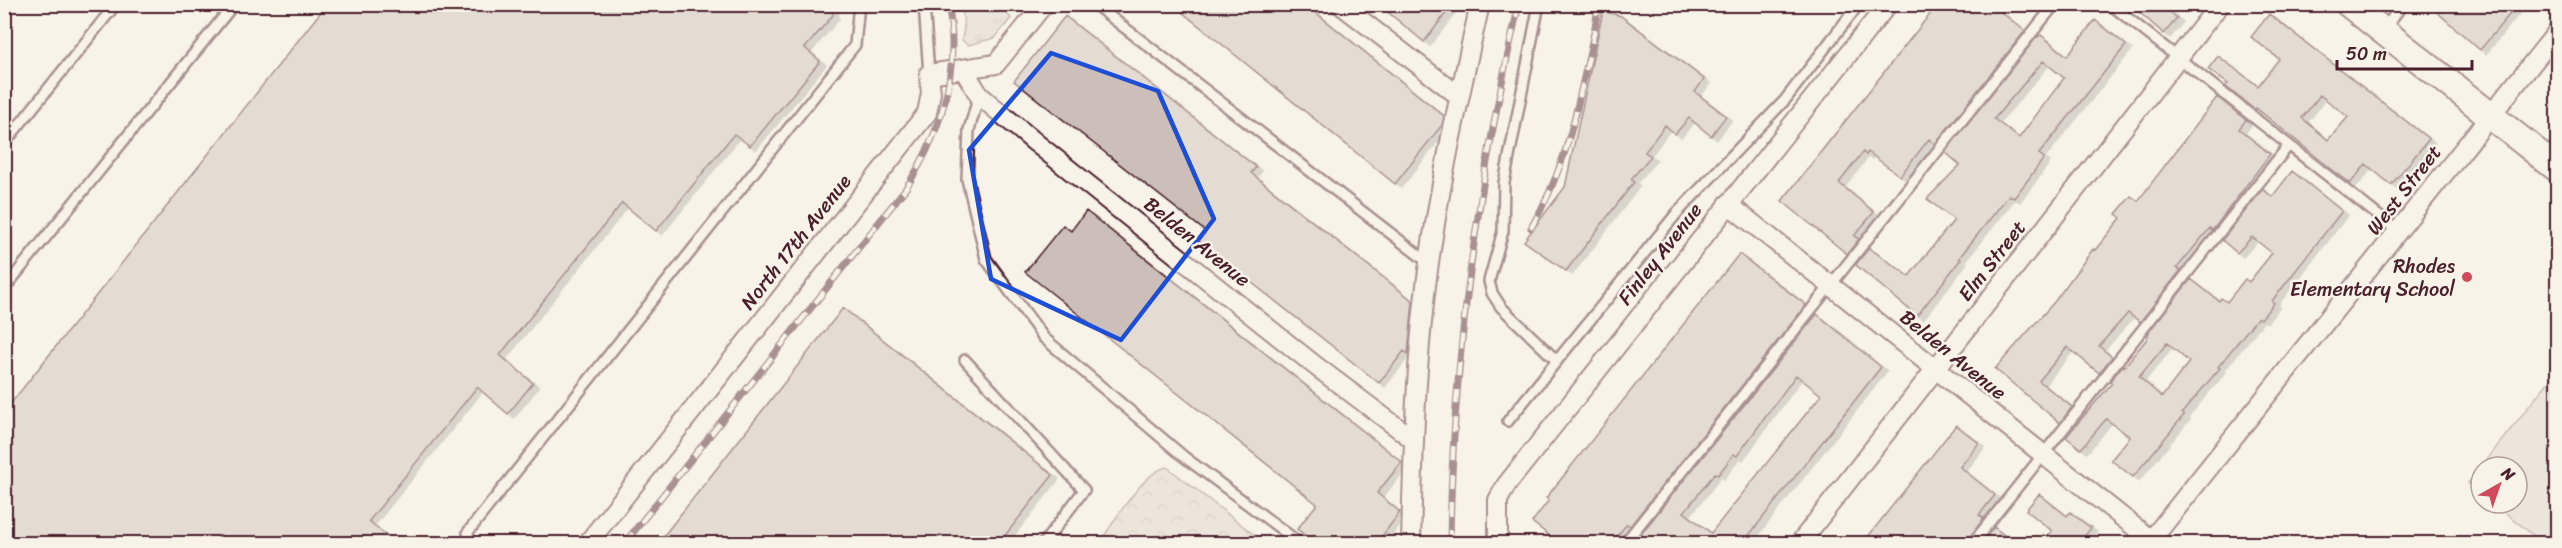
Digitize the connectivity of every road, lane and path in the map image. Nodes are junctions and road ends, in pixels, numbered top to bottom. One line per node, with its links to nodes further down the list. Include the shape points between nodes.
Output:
1 (116, 4): 25 (lane)
2 (234, 4): 32 (lane)
3 (859, 4): 40 (lane, via 855,45 468,532)
4 (924, 4): 21 (lane)
5 (1044, 4): 20 (street, via 996,64)
6 (1094, 4): 30 (lane)
7 (1340, 4): 23 (street)
8 (1480, 4): 23 (street)
9 (1539, 4): 34 (lane, via 1504,183 1503,231 1489,281 1501,307)
10 (1859, 4): 34 (lane, via 1785,100 1677,213)
11 (1888, 4): 28 (street, Finley Avenue)
12 (2055, 4): 31 (lane)
13 (2110, 4): 19 (lane)
14 (2220, 4): 19 (street, Elm Street)
15 (2349, 4): 17 (street)
16 (2403, 4): 17 (lane)
17 (2382, 31): 24 (street)
18 (2558, 31): 24 (street, West Street)
19 (2178, 58): 26 (lane); 35 (street, Elm Street)
20 (964, 70): 21 (street); 22 (street, Belden Avenue)
21 (929, 74): 41 (street, North 17th Avenue, via 927,113)
22 (979, 95): 37 (street, Belden Avenue, via 1317,367); 43 (lane, via 969,130 967,179 986,259 1044,338 1183,456)
23 (1459, 96): 30 (street)
24 (2490, 116): 27 (street); 29 (street, West Street)
25 (4, 144)
26 (2289, 145): 29 (lane); 38 (lane)
27 (2558, 169)
28 (1728, 204): 31 (street, Belden Avenue); 45 (street, Finley Avenue, via 1507,484 1498,500)
29 (2399, 232): 39 (street, West Street)
30 (1429, 263): 37 (street)
31 (1830, 286): 35 (street, Belden Avenue); 46 (lane)
32 (4, 289)
33 (965, 360): 42 (lane, via 1084,490)
34 (1557, 362): 36 (lane)
35 (1935, 370): 38 (street, Belden Avenue); 47 (street, Elm Street)
36 (1508, 421)
37 (1414, 440): 44 (street)
38 (2043, 455): 39 (street, Belden Avenue); 48 (lane)
39 (2149, 542)
40 (470, 543)
41 (587, 543)
42 (1043, 543)
43 (1301, 543)
44 (1411, 543)
45 (1498, 543)
46 (1624, 543)
47 (1799, 543)
48 (1972, 543)

